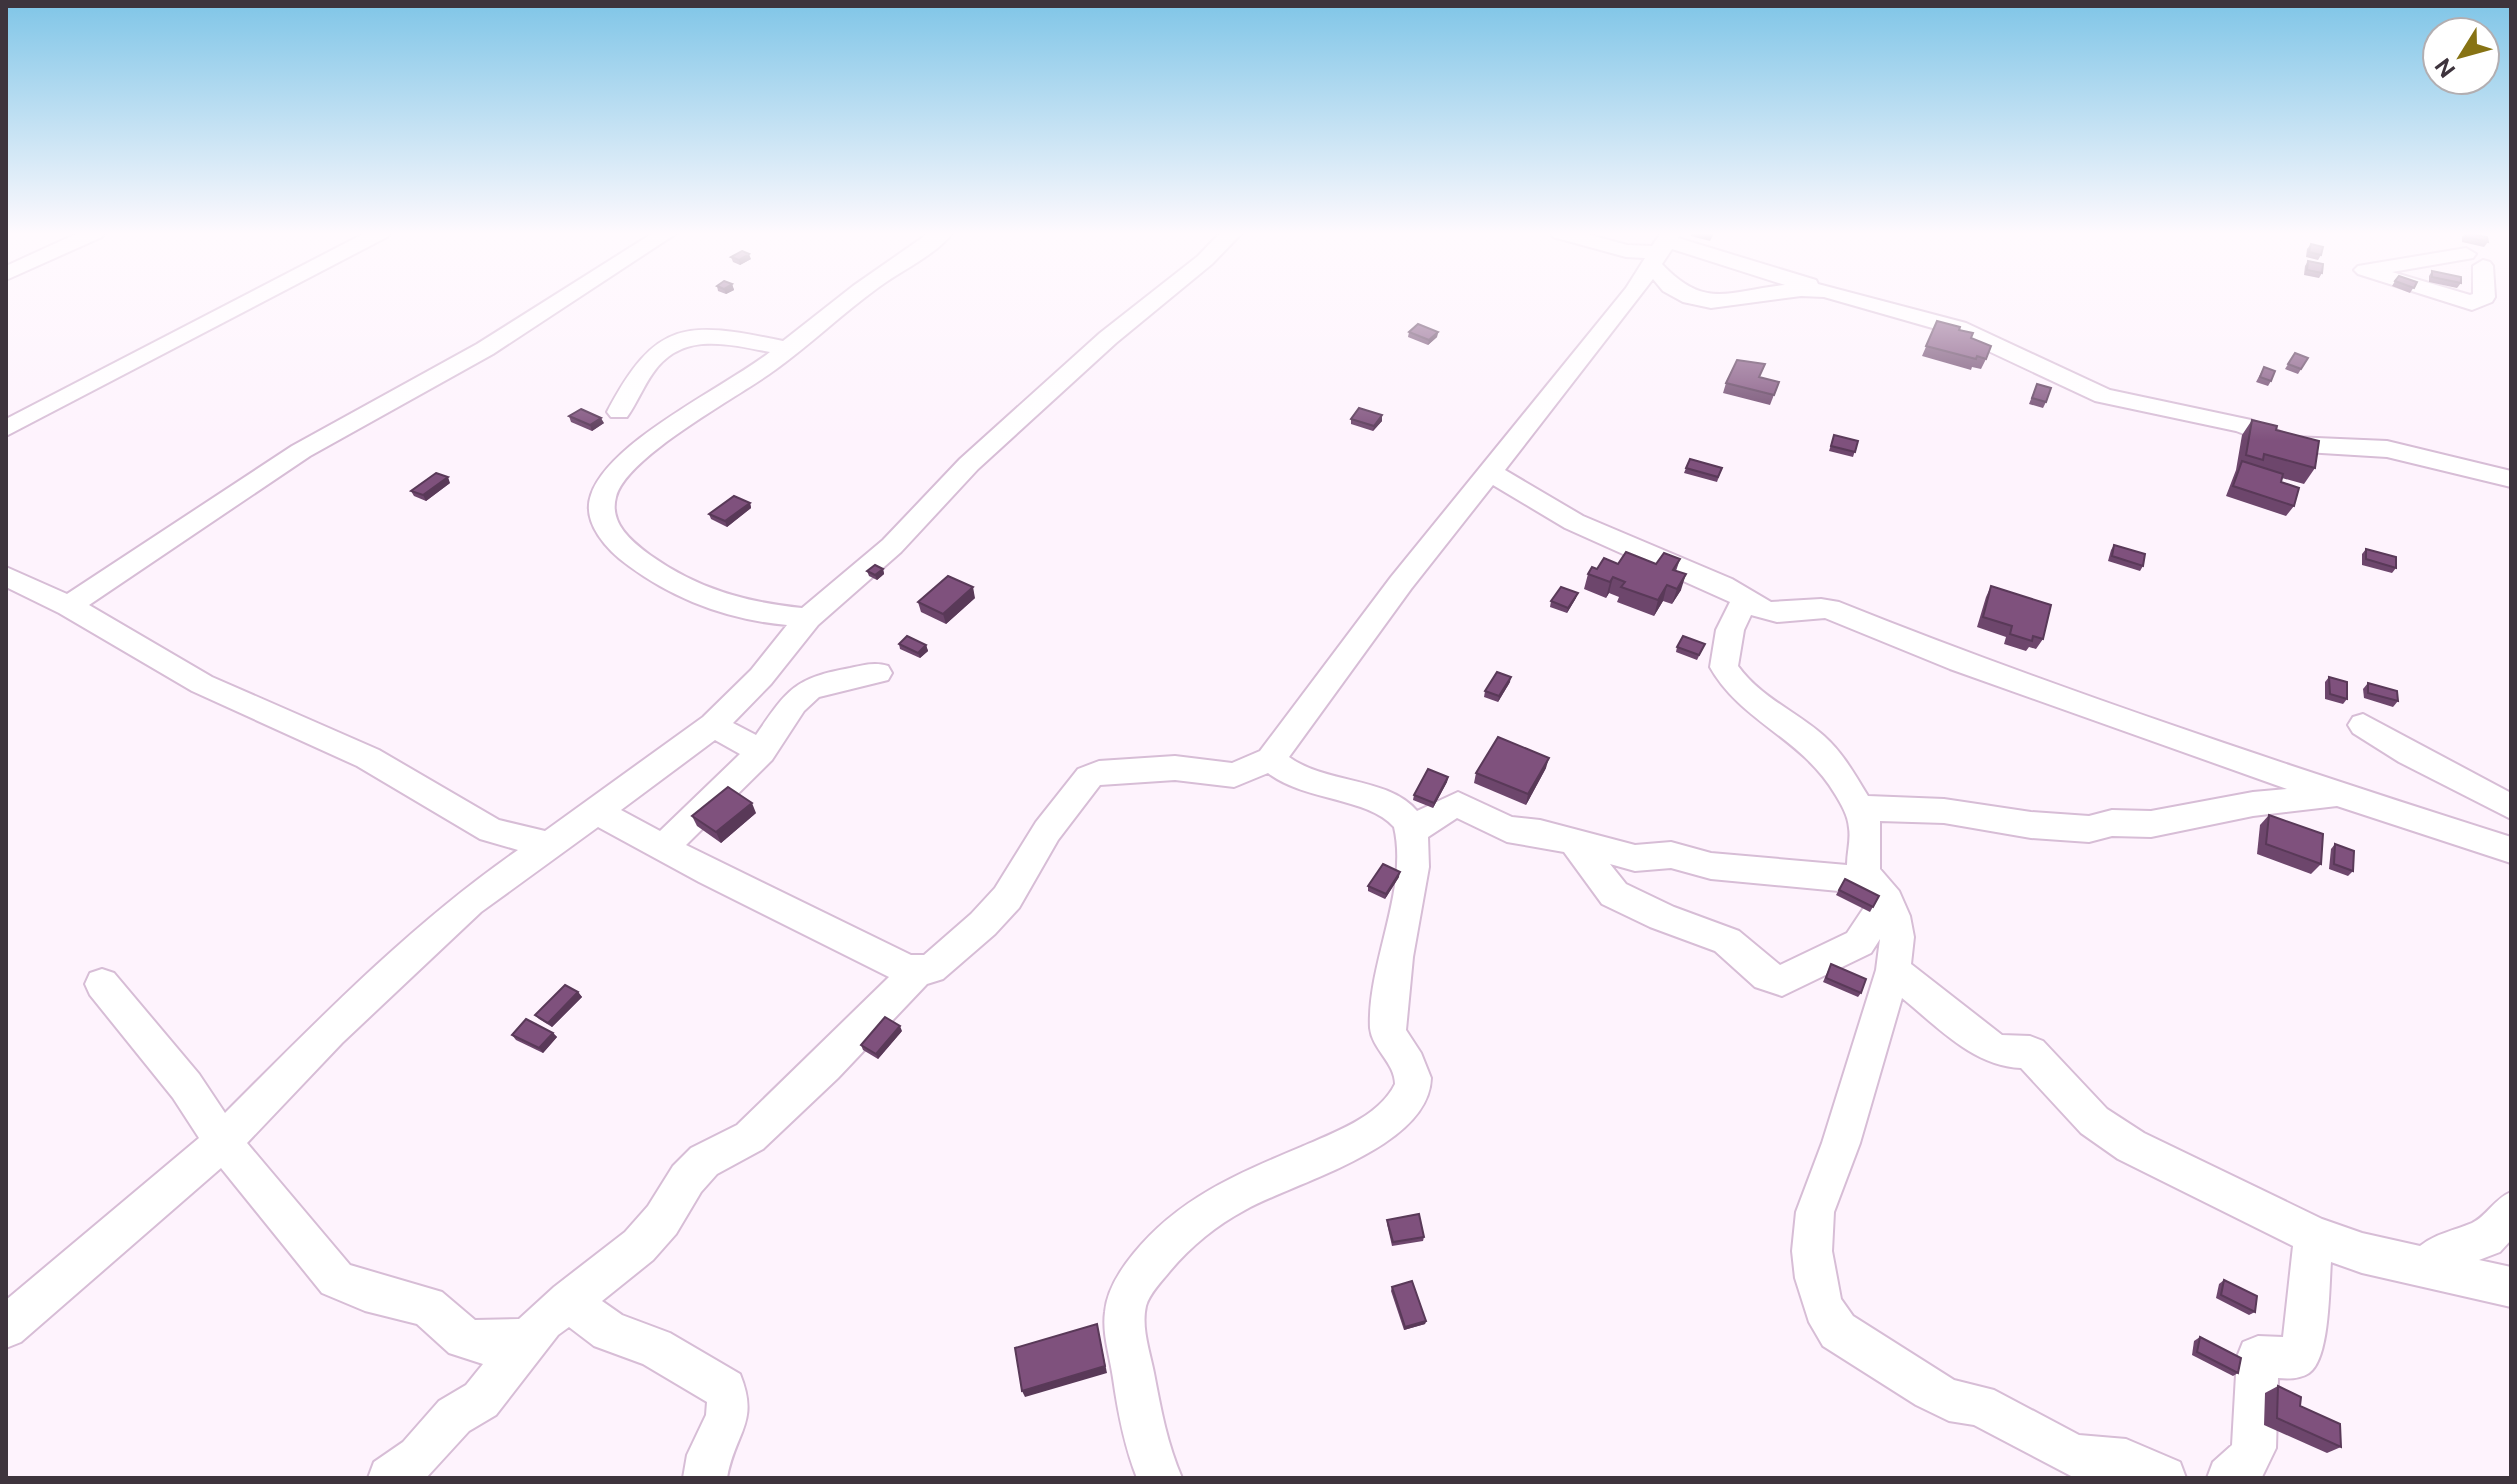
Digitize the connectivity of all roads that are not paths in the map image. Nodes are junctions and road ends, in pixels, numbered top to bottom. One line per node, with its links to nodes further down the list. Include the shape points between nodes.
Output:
1 (248, 302): 9 (street)
2 (558, 302): 14 (street, via 301,451)
3 (845, 302): 7 (street)
4 (1154, 302): 15 (street, via 969,464 892,546)
5 (1621, 302): 10 (street)
6 (1864, 302): 11 (street, via 1958,328 2103,396 2243,425 2289,444 2387,449)
7 (788, 349): 8 (street, via 709,339 677,341 658,353); 15 (street, via 648,448 610,483 600,508 609,533 623,549 673,580 744,610)
8 (619, 412)
9 (6, 429)
10 (1491, 472): 13 (street, via 1584,528); 20 (street)
11 (2511, 479)
12 (6, 576): 14 (street)
13 (1746, 598): 21 (street, via 1778,612 1807,606 1829,609 1960,662); 23 (street, via 1730,630 1724,667 1739,689 1830,759)
14 (69, 606): 27 (street, via 202,684 368,758 491,830)
15 (808, 618): 17 (street, via 761,677)
16 (878, 673): 19 (street, via 809,690)
17 (713, 725): 19 (street); 24 (street)
18 (2363, 725): 22 (street)
19 (761, 752): 28 (street)
20 (1271, 759): 25 (street, via 1300,778 1398,810); 32 (street, via 1234,775 1175,768 1089,777 1047,831 1007,898 931,969)
21 (2343, 796): 23 (street, via 2286,799 2151,824 2112,823 2089,829 1944,811); 29 (street)
22 (2511, 807)
23 (1859, 808): 30 (street, via 1868,834 1863,864)
24 (597, 812): 27 (street); 28 (street)
25 (1411, 832): 26 (street, via 1458,804 1507,829); 44 (street, via 1411,880 1388,1031 1414,1076 1410,1094 1369,1134 1274,1174 1193,1221 1160,1252 1127,1302 1125,1329 1145,1442)
26 (1576, 844): 30 (street, via 1635,858 1671,855 1711,866); 30 (street, via 1614,894 1727,941 1767,976 1782,981 1859,943)
27 (550, 845): 34 (street, via 469,902 329,1032)
28 (663, 848): 32 (street)
29 (2511, 850)
30 (1878, 890): 31 (street, via 1897,923)
31 (1893, 970): 36 (street, via 1989,1046 2030,1052 2094,1121 2131,1146); 45 (street, via 1815,1212 1815,1278 1830,1322 1949,1400 1979,1405 2073,1455 2113,1458)
32 (916, 972): 39 (street, via 750,1137 704,1161 639,1246)
33 (102, 984): 34 (street, via 186,1086)
34 (223, 1142): 40 (street); 41 (street, via 336,1279 428,1306 464,1338 482,1343)
35 (2511, 1211): 37 (street, via 2486,1238 2448,1249)
36 (2314, 1236): 37 (street, via 2362,1253); 46 (street, via 2302,1350 2295,1358 2258,1357 2254,1448)
37 (2428, 1266): 38 (street)
38 (2511, 1287)
39 (568, 1301): 41 (street); 43 (street, via 609,1331 655,1348 725,1389 729,1412 709,1455)
40 (6, 1327)
41 (527, 1339): 42 (street, via 481,1400 454,1416 418,1457)
42 (390, 1478)
43 (705, 1478)
44 (1160, 1478)
45 (2164, 1478)
46 (2229, 1478)

